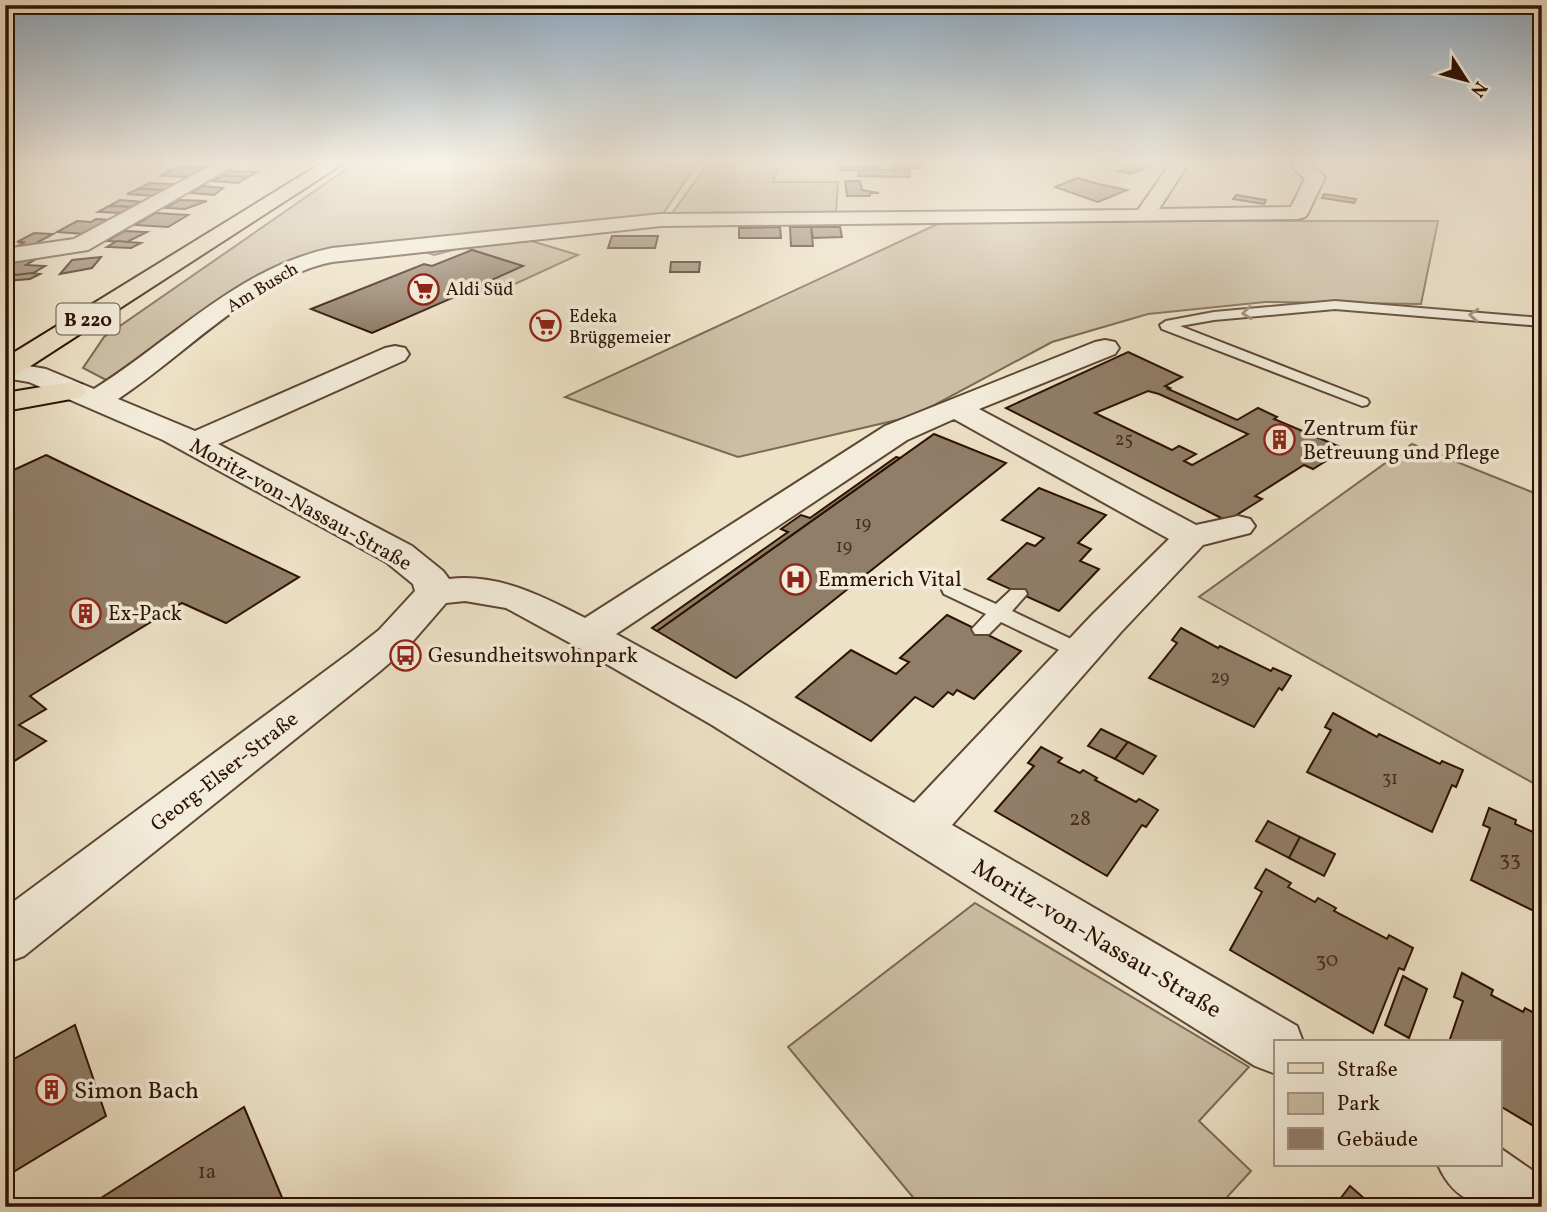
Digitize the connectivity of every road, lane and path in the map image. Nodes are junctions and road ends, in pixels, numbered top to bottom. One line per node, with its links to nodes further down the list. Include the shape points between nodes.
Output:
1 (131, 218): 4 (street, via 80,246)
2 (248, 218): 8 (main road, B 220)
3 (956, 218): 9 (street, Am Busch, via 662,220 363,250 302,263 279,274)
4 (6, 255)
5 (1542, 322): 11 (lane, one-way to 11, via 1335,305 1166,325)
6 (1105, 348): 12 (street)
7 (395, 354): 13 (street)
8 (5, 370): 9 (street, Moritz-von-Nassau-Straße, via 36,375)
9 (83, 396): 10 (main road); 13 (street, Moritz-von-Nassau-Straße)
10 (5, 402)
11 (1362, 402)
12 (955, 408): 15 (street); 21 (street, via 896,433)
13 (192, 444): 17 (street, Moritz-von-Nassau-Straße, via 398,554 430,579)
14 (1238, 526): 15 (street)
15 (1191, 537): 22 (street)
16 (951, 590): 19 (lane)
17 (434, 593): 21 (street, Moritz-von-Nassau-Straße, via 464,589 516,598); 24 (street, Georg-Elser-Straße, via 393,639 365,662)
18 (1018, 594): 19 (lane)
19 (999, 613): 20 (lane); 22 (lane)
20 (982, 629)
21 (586, 635): 23 (street, Moritz-von-Nassau-Straße, via 727,714)
22 (1080, 652): 23 (street)
23 (917, 831): 25 (street, Moritz-von-Nassau-Straße)
24 (5, 939)
25 (1274, 1045)
26 (1472, 1166): 27 (street)
27 (1529, 1207)

